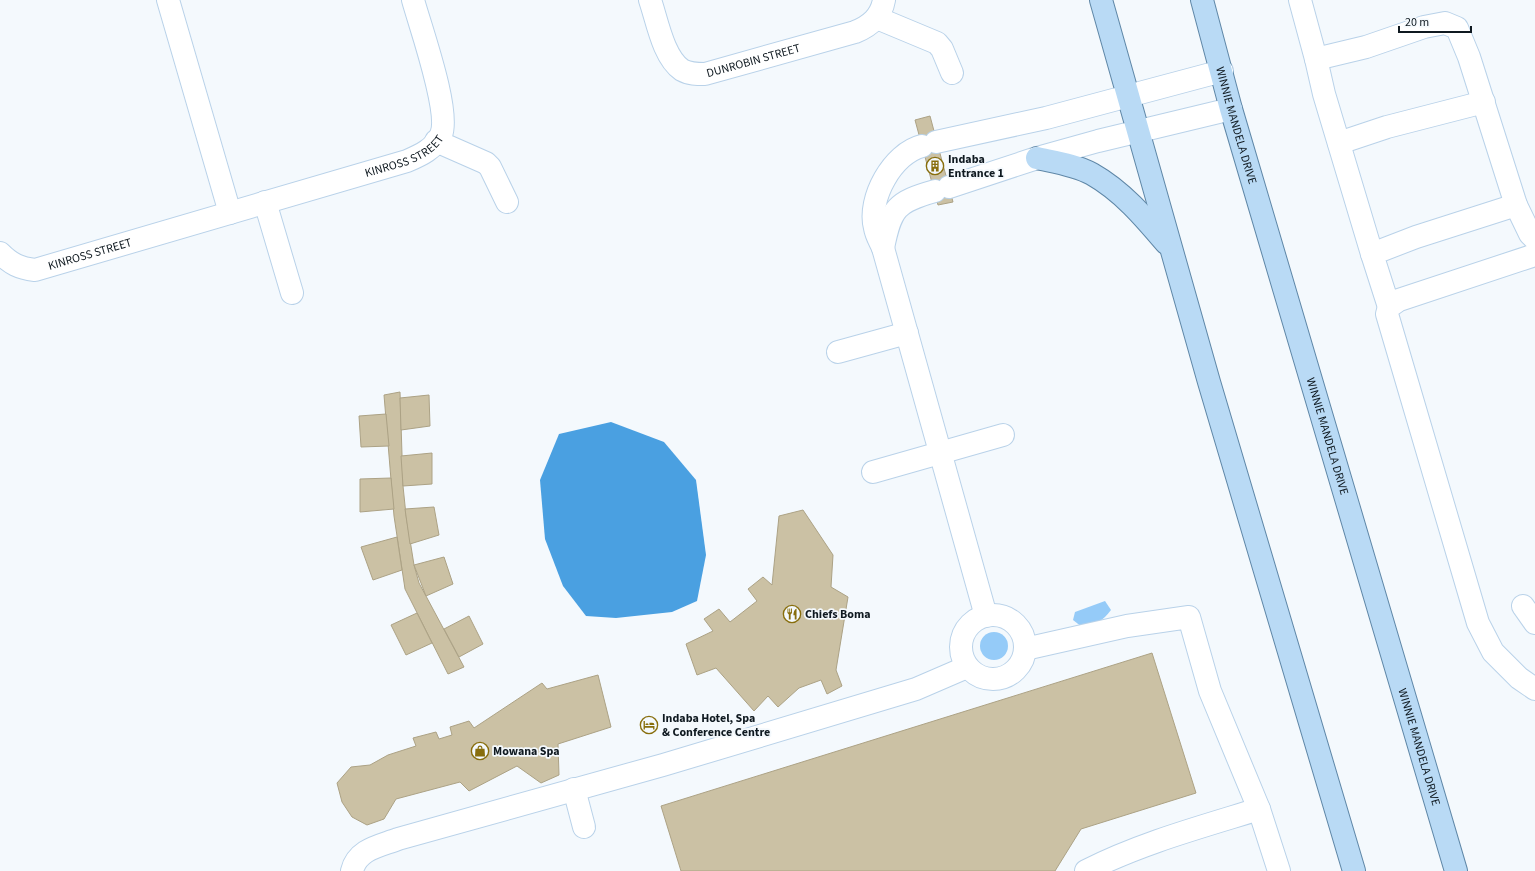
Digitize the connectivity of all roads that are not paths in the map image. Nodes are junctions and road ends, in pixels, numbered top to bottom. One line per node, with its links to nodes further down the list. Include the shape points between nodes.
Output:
1 (168, 0): 21 (street)
2 (413, 0): 15 (street, KINROSS STREET, via 443,115 441,134)
3 (650, 0): 7 (street, DUNROBIN STREET, via 671,60 682,70 692,74 706,74 855,32 866,27)
4 (1101, 0): 11 (main road)
5 (1202, 0): 9 (main road, WINNIE MANDELA DRIVE)
6 (1300, 0): 8 (street)
7 (880, 9): 10 (street, via 937,43)
8 (1316, 58): 12 (street, via 1366,47 1424,27 1445,23 1457,28); 16 (street)
9 (1222, 71): 11 (street); 13 (main road, WINNIE MANDELA DRIVE)
10 (952, 73)
11 (1128, 96): 14 (main road); 24 (street, via 1046,118 915,147 896,163 883,180 874,206 874,227)
12 (1484, 102): 16 (street); 20 (street)
13 (1231, 109): 14 (street); 46 (main road, WINNIE MANDELA DRIVE)
14 (1137, 130): 17 (street); 23 (main road)
15 (436, 141): 18 (street, KINROSS STREET, via 424,153 407,161); 19 (street, via 486,163)
16 (1339, 143): 26 (street)
17 (1037, 158): 23 (main road, via 1072,166 1096,177 1124,196); 24 (street, via 904,201 895,210 888,224)
18 (265, 202): 21 (street, KINROSS STREET); 28 (street)
19 (507, 202)
20 (1516, 205): 22 (street); 26 (street)
21 (230, 212): 25 (street, KINROSS STREET, via 35,270 10,264)
22 (1535, 239)
23 (1170, 246): 45 (main road)
24 (883, 248): 30 (street)
25 (0, 253)
26 (1372, 254): 29 (street)
27 (1535, 255): 29 (street, via 1419,292)
28 (292, 292)
29 (1389, 307): 38 (street, via 1387,314 1390,328 1478,623 1493,652 1519,678)
30 (907, 334): 31 (street); 33 (street)
31 (838, 352)
32 (1002, 435): 33 (street)
33 (940, 453): 34 (street); 35 (street)
34 (872, 472)
35 (986, 616): 36 (street, via 1006,618 1014,623 1025,639); 37 (street, via 976,620 963,636 962,657)
36 (1025, 649): 37 (street, via 1019,667 1003,678 983,678); 40 (street, via 1127,626 1189,617 1210,691)
37 (967, 667): 39 (street, via 916,689)
38 (1535, 689)
39 (574, 789): 41 (street); 42 (street, via 398,839 366,851 356,860)
40 (1259, 809): 43 (street, via 1184,832 1112,858); 44 (street)
41 (584, 827)
42 (352, 871)
43 (1086, 871)
44 (1279, 871)
45 (1354, 871)
46 (1456, 871)

